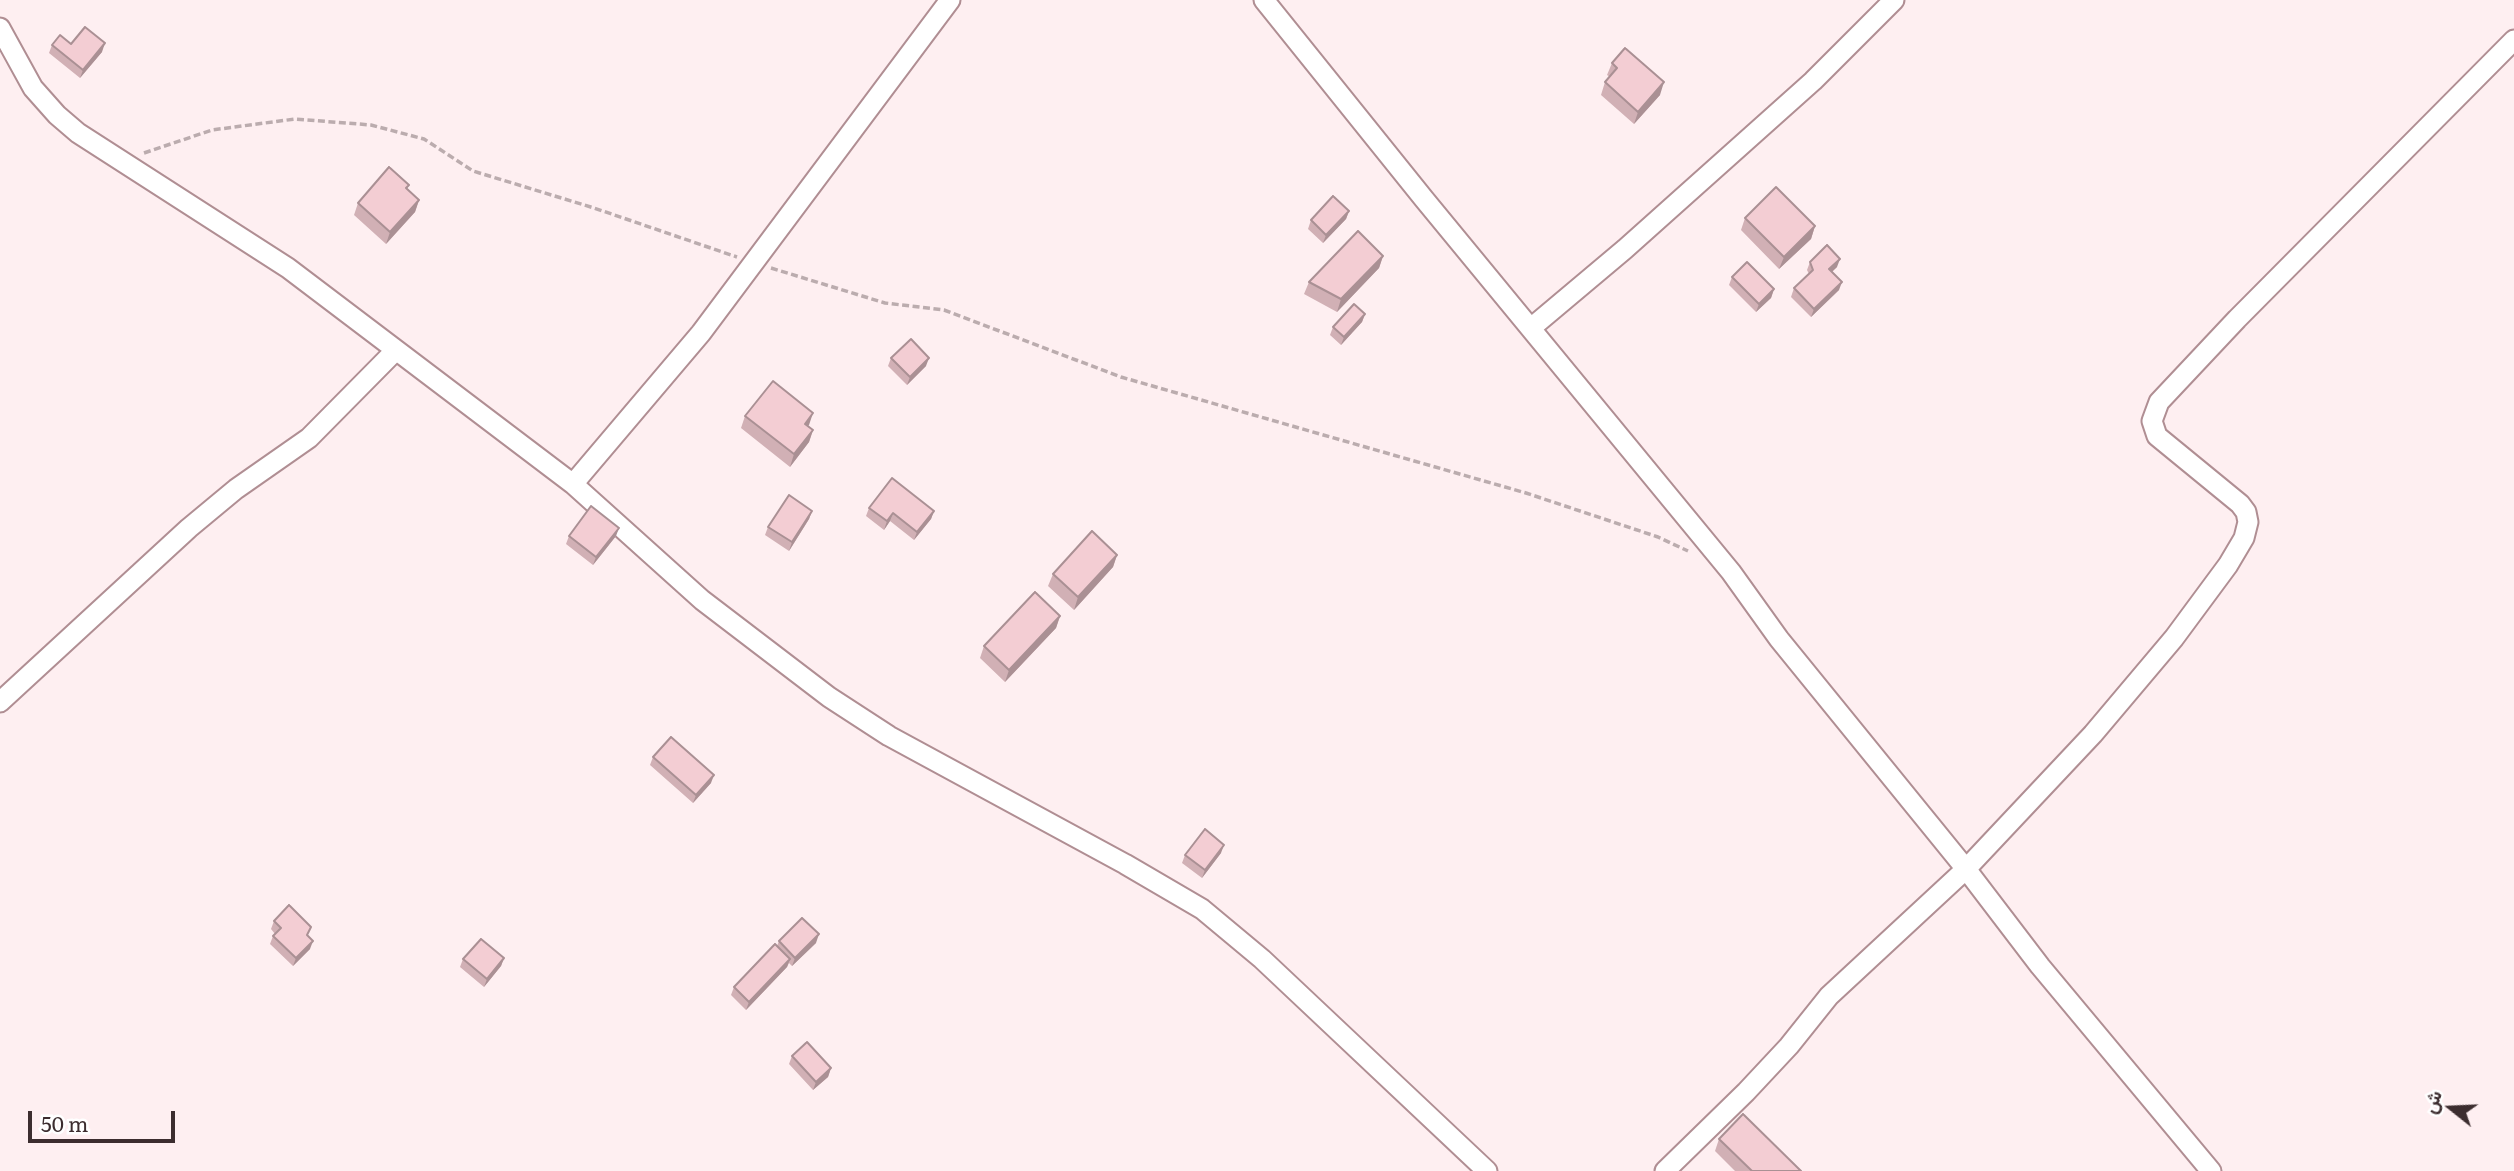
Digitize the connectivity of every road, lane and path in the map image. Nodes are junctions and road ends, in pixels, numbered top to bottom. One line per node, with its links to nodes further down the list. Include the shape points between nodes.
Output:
1 (950, 0): 7 (street)
2 (1264, 0): 8 (street)
3 (1894, 0): 8 (street, via 1813,81)
4 (0, 28): 6 (street, via 33,88 57,115)
5 (2514, 40): 13 (street, via 2159,402 2152,421 2157,436 2241,504 2248,522 2244,538 2182,627 2129,691)
6 (121, 160): 7 (path, via 212,130 295,119 371,125 424,139 473,171); 9 (street, via 288,268)
7 (753, 262): 10 (street, via 701,332); 11 (path, via 885,303 944,310 1121,377 1526,493 1658,537)
8 (1531, 328): 13 (street)
9 (396, 350): 10 (street); 12 (street, via 309,438 196,522)
10 (573, 484): 14 (street, via 702,600 829,697 889,736 1202,909 1262,959)
11 (1694, 554)
12 (0, 702)
13 (1966, 869): 15 (street, via 1829,996 1746,1093); 16 (street, via 2040,966)
14 (1487, 1171)
15 (1665, 1171)
16 (2211, 1171)

